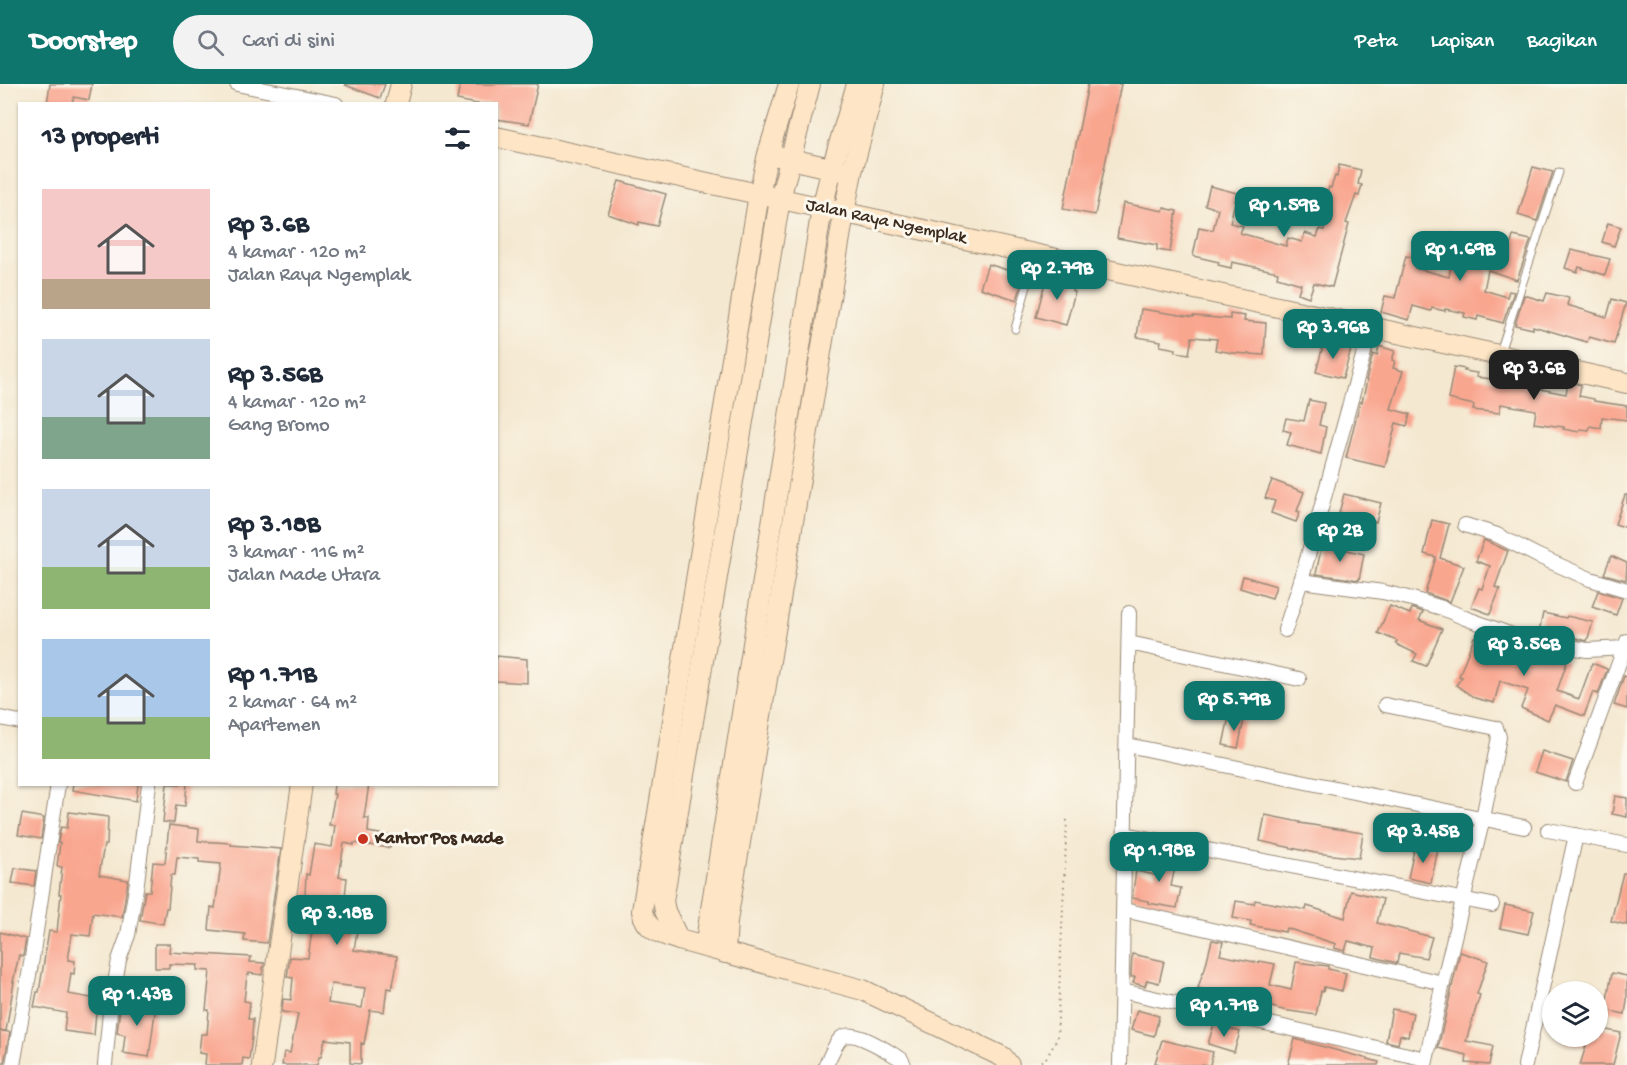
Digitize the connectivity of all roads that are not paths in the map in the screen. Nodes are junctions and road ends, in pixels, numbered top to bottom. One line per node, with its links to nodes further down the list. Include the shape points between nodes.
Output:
1 (237, 84): 7 (street)
2 (401, 84): 8 (main road)
3 (789, 84): 10 (main road)
4 (810, 84): 11 (main road)
5 (857, 84): 12 (main road)
6 (875, 84): 13 (main road)
7 (309, 101)
8 (396, 102)
9 (498, 137): 15 (main road, Jalan Raya Ngemplak)
10 (768, 154): 11 (main road); 15 (main road)
11 (790, 159): 12 (main road); 16 (main road)
12 (832, 168): 13 (main road); 17 (main road)
13 (852, 172): 18 (main road)
14 (1559, 172): 22 (lane)
15 (759, 194): 16 (main road, Jalan Raya Ngemplak); 49 (main road, via 642,911 654,931)
16 (780, 199): 17 (main road, Jalan Raya Ngemplak); 49 (main road, via 663,901)
17 (822, 208): 18 (main road, Jalan Raya Ngemplak); 50 (main road)
18 (844, 213): 19 (main road, Jalan Raya Ngemplak); 51 (main road, via 727,921)
19 (1036, 255): 20 (main road, Jalan Raya Ngemplak); 21 (lane)
20 (1371, 327): 22 (main road, Jalan Raya Ngemplak); 25 (street)
21 (1015, 329)
22 (1500, 354): 23 (main road, Jalan Raya Ngemplak)
23 (1627, 382)
24 (1465, 525): 26 (street, via 1497,534 1590,579)
25 (1301, 582): 28 (street); 30 (street, via 1412,599 1515,636 1559,645 1587,650)
26 (1627, 590)
27 (1129, 613): 29 (street)
28 (1285, 630)
29 (1129, 643): 31 (street); 35 (street)
30 (1626, 644): 36 (street)
31 (1299, 679)
32 (1385, 705): 40 (street, via 1496,728 1499,737)
33 (0, 718): 34 (street)
34 (18, 722)
35 (1127, 745): 40 (street); 43 (street)
36 (1575, 783)
37 (58, 786): 55 (street)
38 (149, 786): 56 (street, via 128,935 119,960 110,1012)
39 (302, 786): 57 (main road)
40 (1483, 818): 41 (street); 46 (street)
41 (1524, 827)
42 (1548, 830): 44 (street)
43 (1125, 834): 46 (street); 48 (street)
44 (1576, 835): 45 (street); 62 (street)
45 (1627, 846)
46 (1464, 899): 47 (street); 52 (street)
47 (1492, 905)
48 (1124, 910): 52 (street); 53 (street)
49 (679, 940): 50 (main road)
50 (705, 947): 51 (main road)
51 (725, 953): 60 (main road, via 863,990 1003,1057)
52 (1443, 983): 54 (street)
53 (1122, 991): 54 (street); 61 (street)
54 (1426, 1062)
55 (14, 1065)
56 (105, 1065)
57 (262, 1065)
58 (826, 1065): 59 (street, via 839,1040 852,1035 900,1059)
59 (903, 1065)
60 (1009, 1065)
61 (1120, 1065)
62 (1525, 1065)

